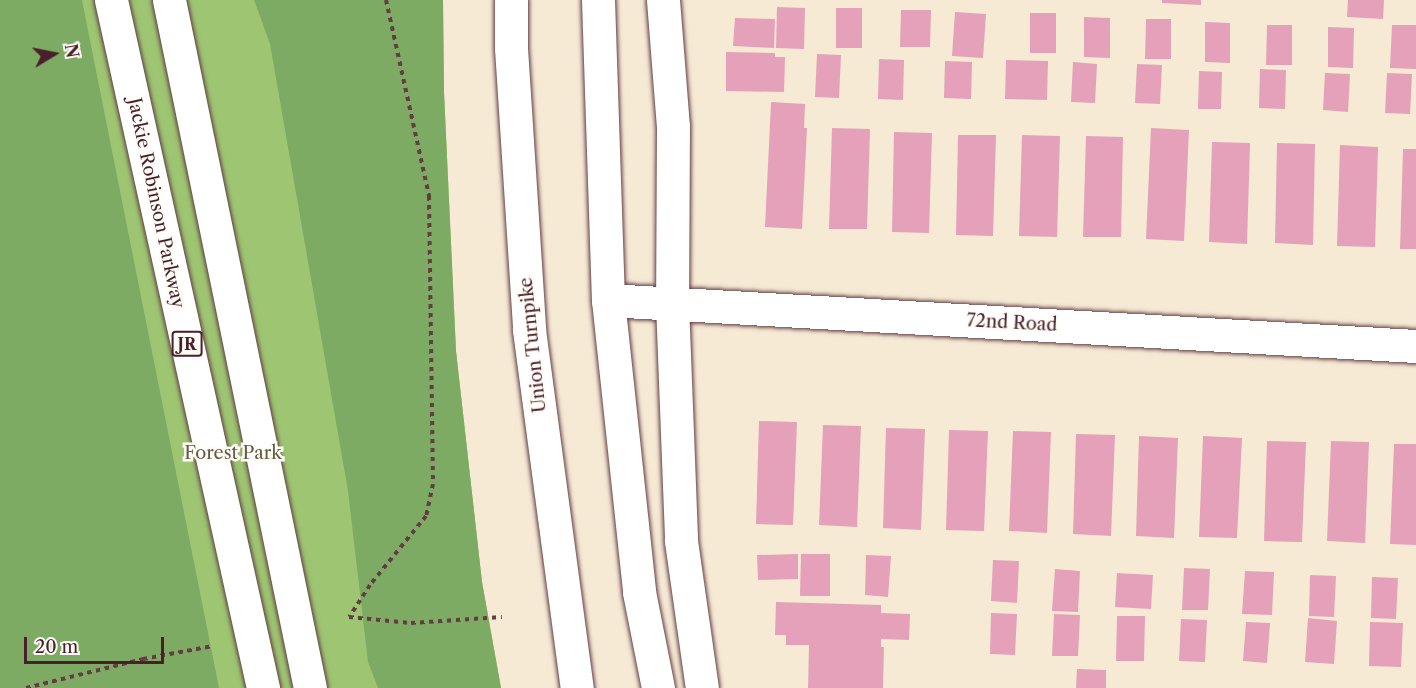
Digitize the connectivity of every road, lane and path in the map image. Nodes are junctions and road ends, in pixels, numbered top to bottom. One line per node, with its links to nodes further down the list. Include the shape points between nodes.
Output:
1 (111, 0): 13 (main road, Jackie Robinson Parkway / JR)
2 (169, 0): 14 (main road)
3 (386, 0): 10 (path, via 429,196 433,484 426,516 349,617 411,623)
4 (510, 0): 15 (main road, Union Turnpike, via 529,330)
5 (598, 0): 7 (main road)
6 (663, 0): 8 (main road, via 673,126)
7 (608, 300): 8 (main road, 72nd Road); 16 (main road, via 639,592)
8 (672, 303): 9 (main road, 72nd Road); 17 (main road, via 681,541)
9 (1416, 346)
10 (501, 617)
11 (224, 644): 12 (path)
12 (26, 688)
13 (263, 688)
14 (310, 688)
15 (577, 688)
16 (658, 688)
17 (702, 688)

